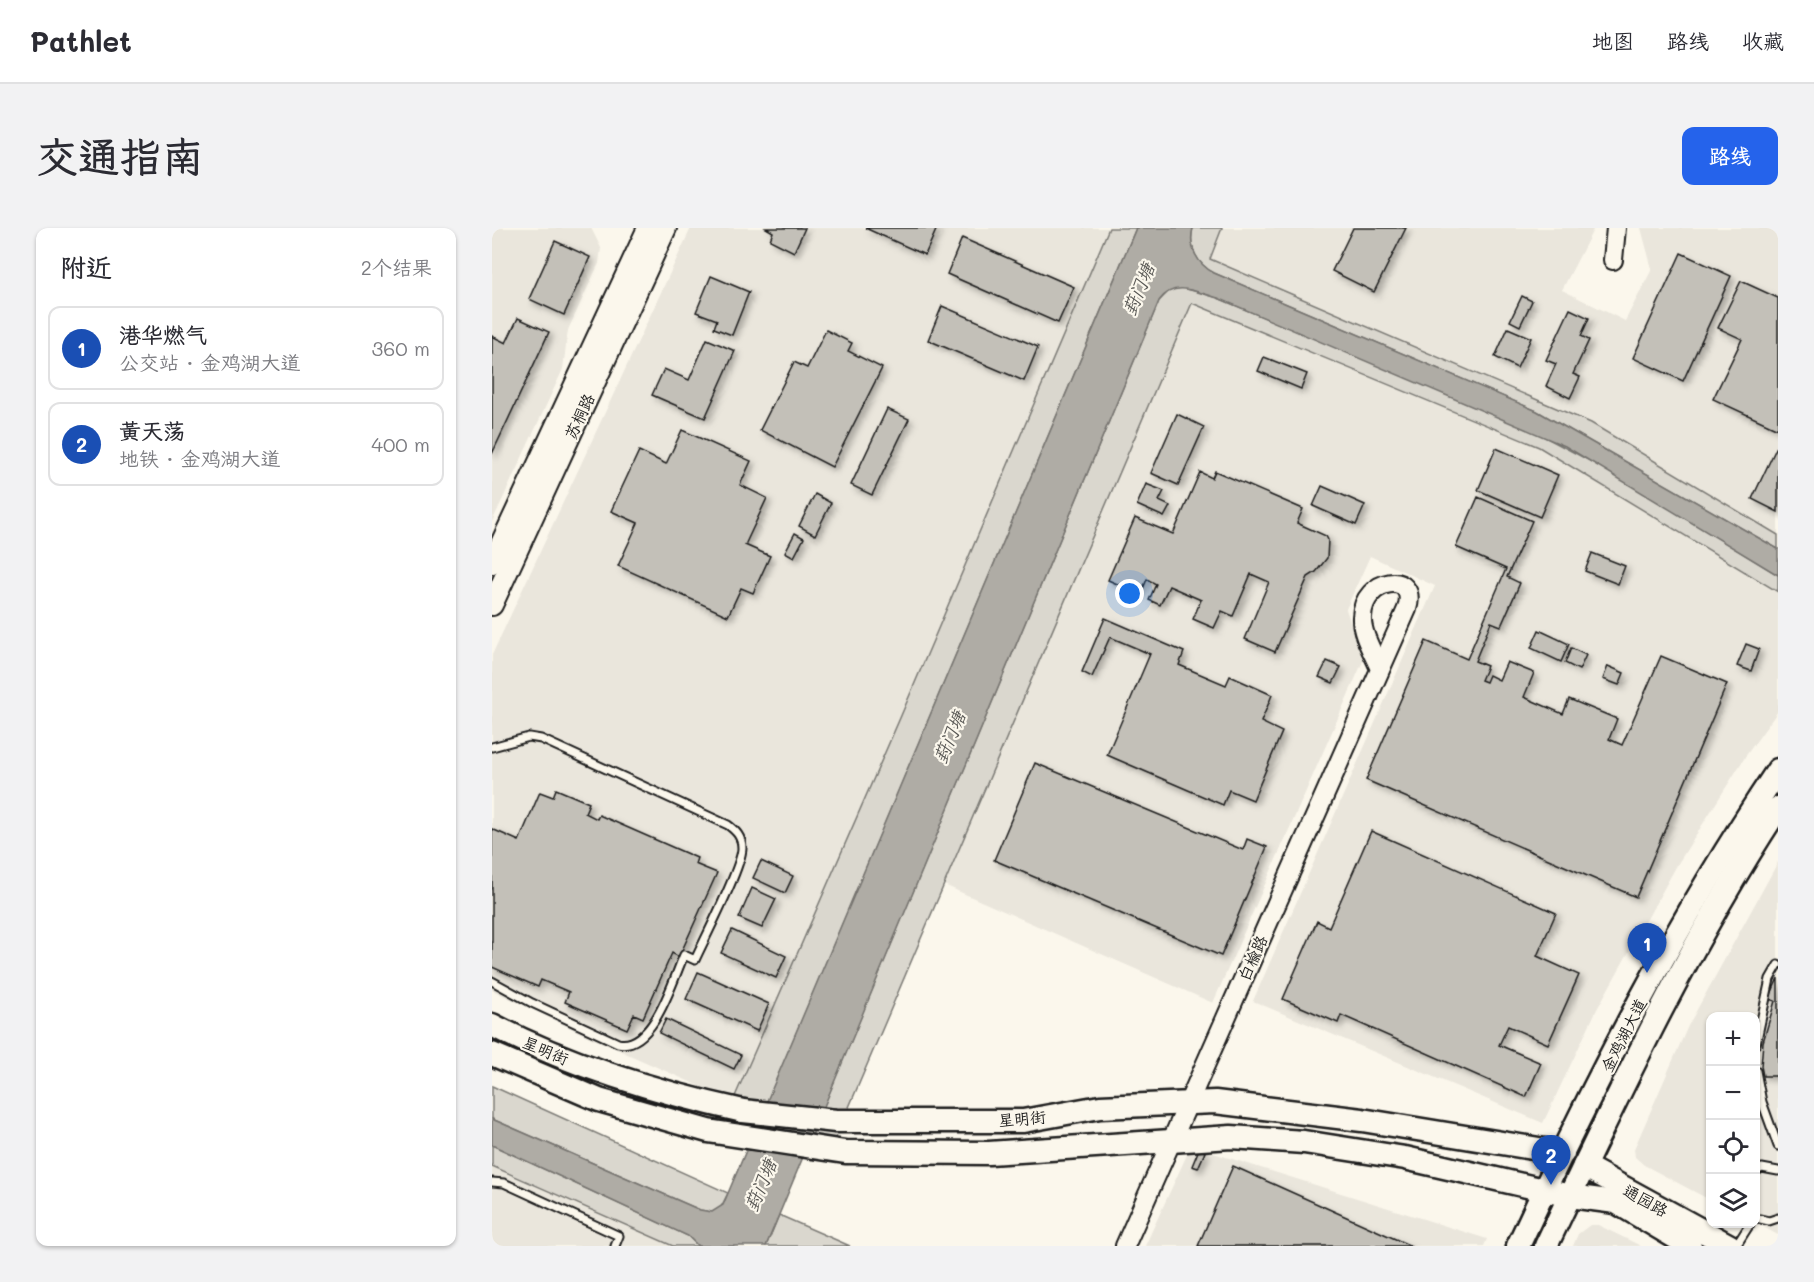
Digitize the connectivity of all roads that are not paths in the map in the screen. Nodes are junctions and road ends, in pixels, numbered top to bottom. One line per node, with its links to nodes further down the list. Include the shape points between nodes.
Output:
1 (648, 228): 5 (main road, 苏桐路)
2 (666, 228): 6 (main road, 苏桐路)
3 (1616, 228): 4 (street)
4 (1613, 260)
5 (492, 563)
6 (492, 605)
7 (1380, 669): 17 (street, 白榆路)
8 (492, 747): 12 (lane, via 529,737 541,739 728,825 742,846 738,865 695,960 684,956 656,1018 640,1039 618,1043)
9 (1778, 770): 20 (main road, 金鸡湖大道, via 1692,905)
10 (1778, 808): 21 (main road, 金鸡湖大道, via 1690,957)
11 (1778, 965): 13 (lane, via 1770,979)
12 (492, 981)
13 (1760, 1022)
14 (492, 1025): 17 (main road, 星明街, bridge, via 557,1056 613,1076 743,1111 836,1121 1023,1121 1100,1107)
15 (492, 1054): 18 (main road, 星明街, via 599,1100 708,1131 845,1152 988,1153)
16 (1760, 1093): 19 (lane)
17 (1188, 1104): 18 (street, 白榆路); 20 (main road, 星明街, via 1215,1102 1362,1120)
18 (1172, 1139): 25 (main road, 星明街, via 1231,1137 1304,1142 1405,1158); 31 (street, 白榆路)
19 (1778, 1146)
20 (1563, 1153): 21 (main road, 通园路); 25 (main road, 金鸡湖大道)
21 (1584, 1166): 26 (main road, 金鸡湖大道); 35 (main road, 通园路)
22 (1760, 1170): 23 (lane)
23 (1778, 1171)
24 (493, 1185): 30 (lane, via 504,1183 619,1236)
25 (1544, 1189): 26 (main road, 通园路); 32 (main road, 金鸡湖大道)
26 (1570, 1196): 33 (main road, 金鸡湖大道); 34 (main road, 通园路, via 1616,1202)
27 (1778, 1218): 28 (lane)
28 (1760, 1219)
29 (1747, 1228): 36 (lane)
30 (615, 1246)
31 (1125, 1246)
32 (1518, 1246)
33 (1546, 1246)
34 (1690, 1246)
35 (1730, 1246)
36 (1736, 1246)

